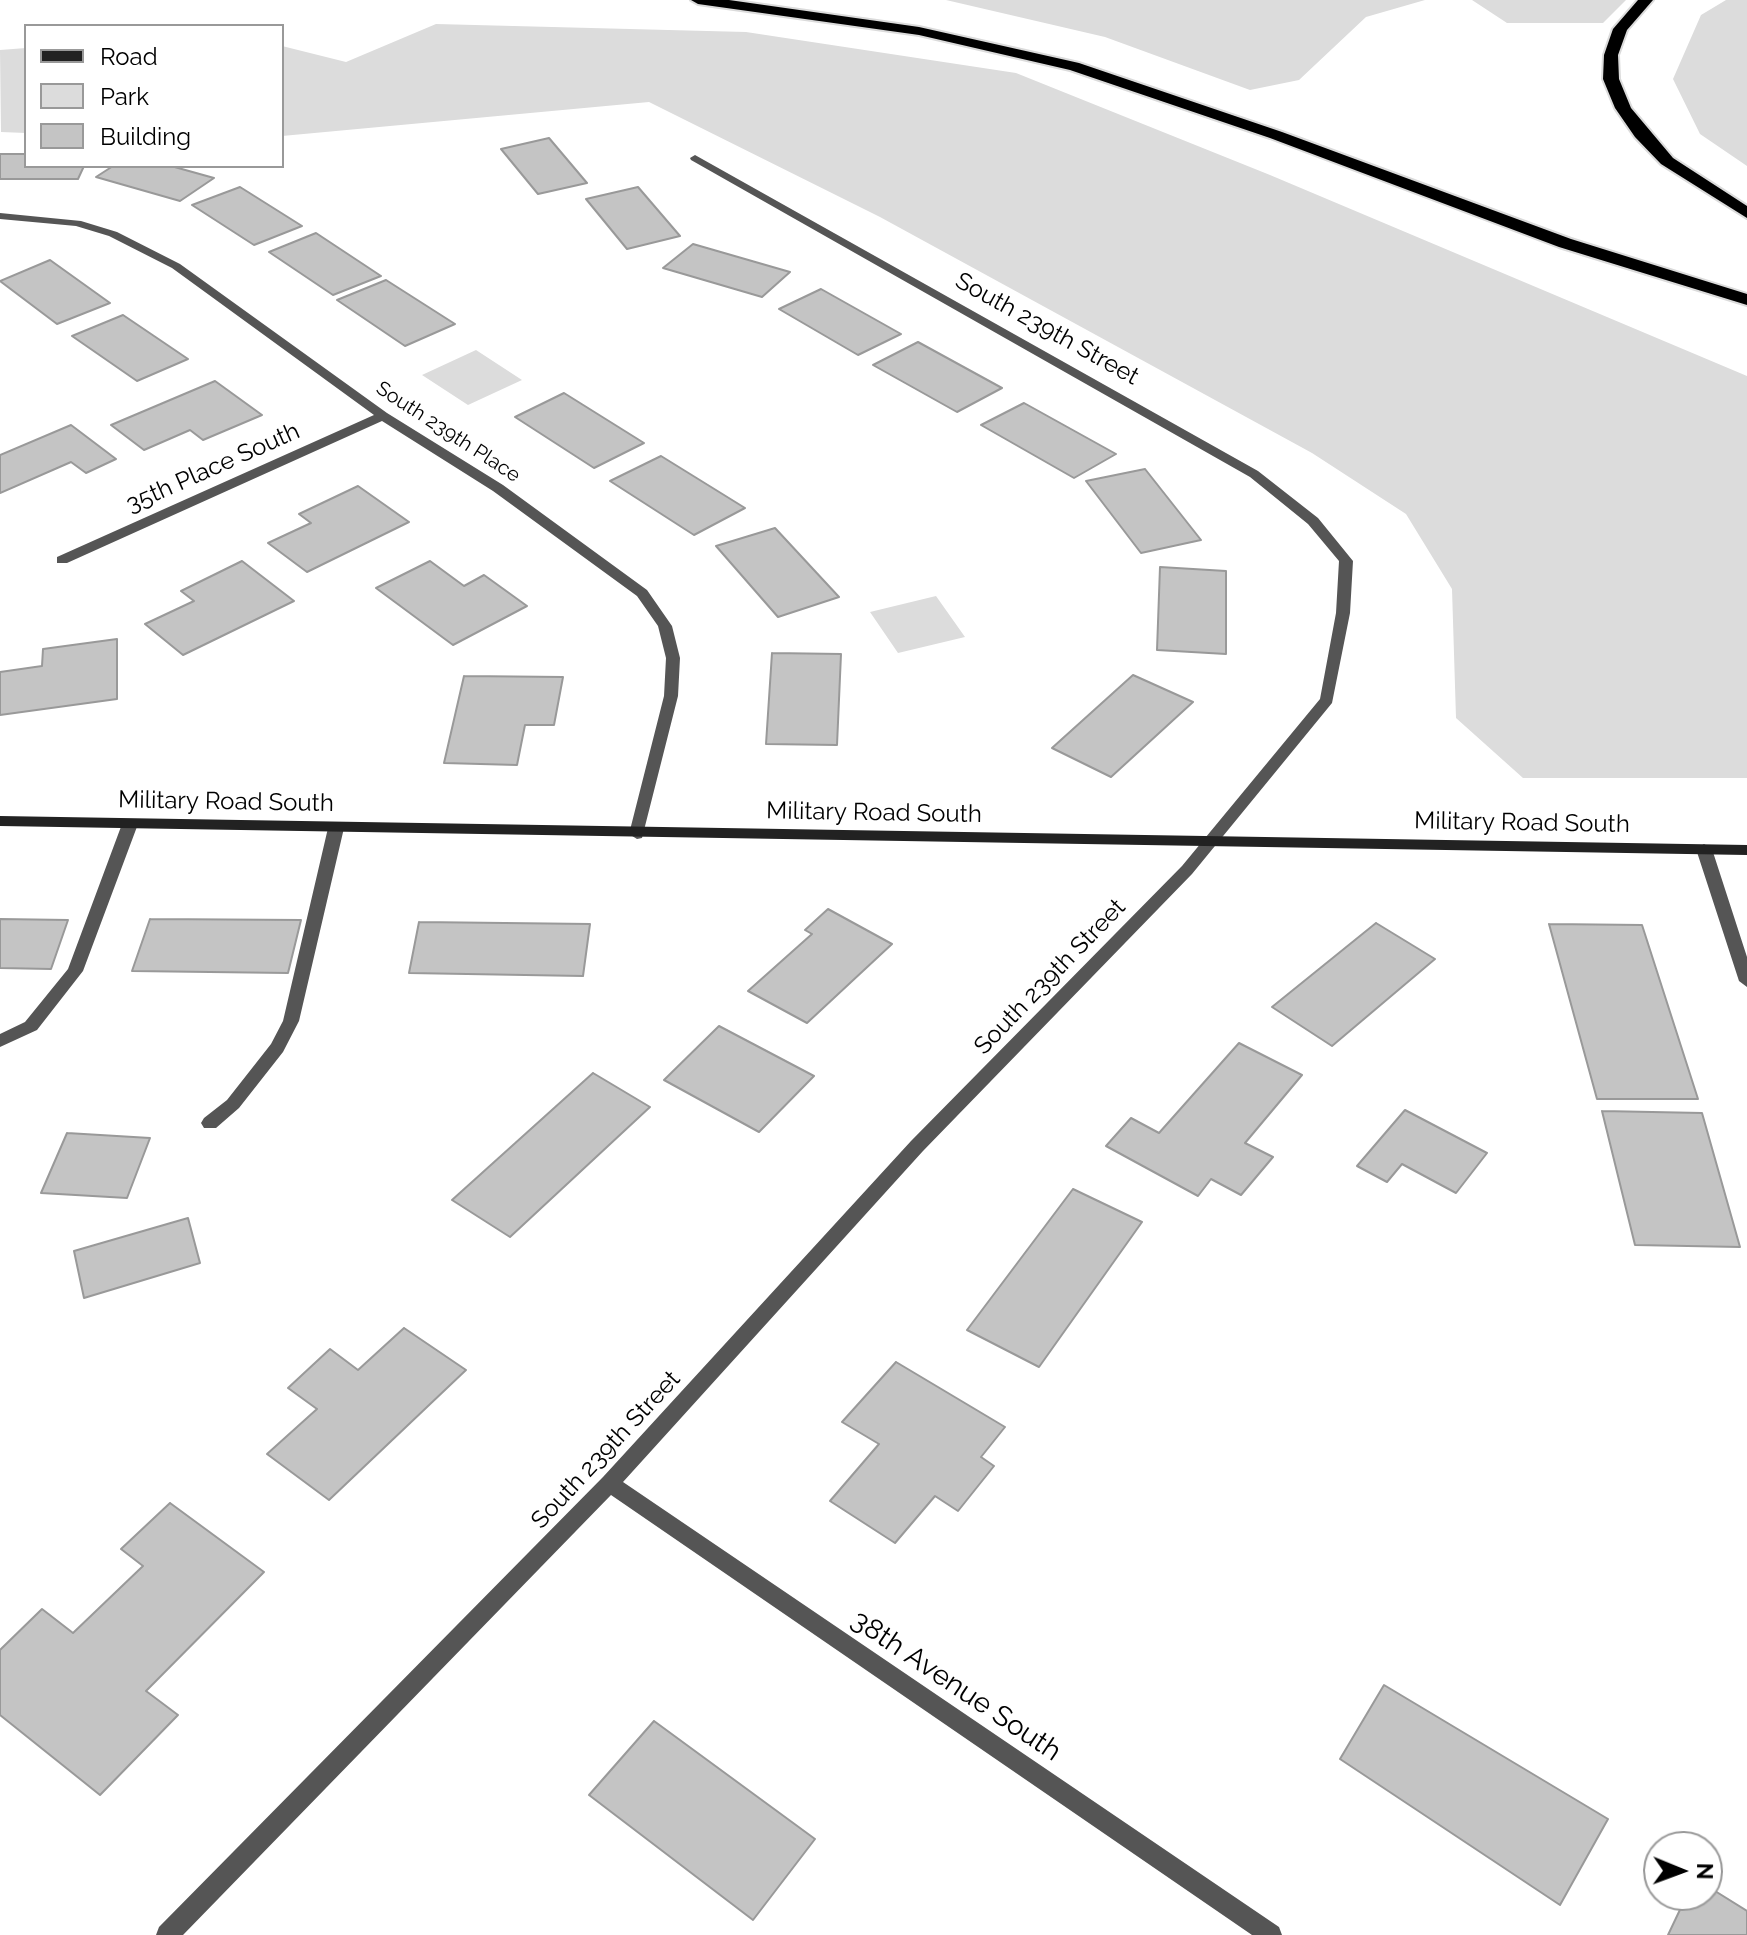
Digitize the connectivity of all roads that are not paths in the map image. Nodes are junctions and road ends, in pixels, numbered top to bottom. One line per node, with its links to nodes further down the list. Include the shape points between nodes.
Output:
1 (698, 0): 6 (highway, via 919,31 1074,66 1565,243)
2 (1646, 0): 4 (highway, via 1620,29 1611,55 1611,79 1623,108 1667,161)
3 (695, 158): 13 (street, South 239th Street, via 1254,474 1313,521 1346,561 1343,613 1327,700)
4 (1747, 213)
5 (0, 216): 7 (street, South 239th Place, via 77,223 147,250)
6 (1747, 300)
7 (383, 416): 8 (street, 35th Place South); 12 (street, South 239th Place, via 558,530 658,611 673,658 671,696)
8 (62, 560)
9 (0, 821): 10 (main road, Military Road South)
10 (130, 824): 11 (main road, Military Road South); 17 (street, via 75,971 31,1026)
11 (336, 828): 12 (main road, Military Road South); 18 (street, via 291,1021 233,1104)
12 (637, 834): 13 (main road, Military Road South)
13 (1209, 842): 14 (main road, Military Road South); 19 (street, South 239th Street, via 917,1146)
14 (1704, 849): 15 (main road, Military Road South); 16 (street)
15 (1747, 850)
16 (1747, 981)
17 (0, 1041)
18 (210, 1123)
19 (610, 1483): 20 (street, South 239th Street); 21 (street, 38th Avenue South)
20 (167, 1935)
21 (1271, 1935)

